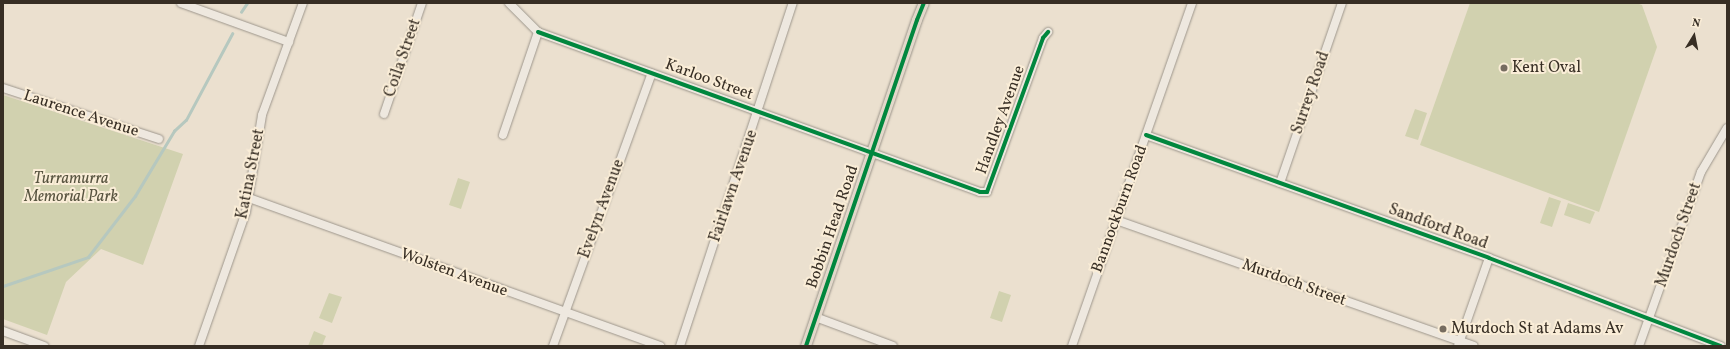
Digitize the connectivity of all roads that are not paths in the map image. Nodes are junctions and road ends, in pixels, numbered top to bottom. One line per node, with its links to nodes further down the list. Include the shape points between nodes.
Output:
1 (181, 3): 11 (street)
2 (303, 3): 11 (street, Katina Street)
3 (422, 3): 15 (street, Coila Street)
4 (509, 3): 9 (street)
5 (793, 3): 14 (street, Fairlawn Avenue)
6 (924, 3): 20 (main road, Bobbin Head Road)
7 (1192, 3): 18 (street, Bannockburn Road)
8 (1342, 3): 21 (street, Surrey Road)
9 (538, 32): 12 (street, Karloo Street); 17 (street)
10 (1048, 32): 20 (street, Handley Avenue, via 1043,38 987,192 972,191)
11 (289, 42): 22 (street, Katina Street, via 262,115)
12 (652, 72): 14 (street, Karloo Street); 25 (street, Evelyn Avenue)
13 (3, 88): 19 (street, Laurence Avenue)
14 (759, 111): 20 (street, Karloo Street); 34 (street, Fairlawn Avenue)
15 (384, 114)
16 (1727, 128): 27 (street, Murdoch Street, via 1701,172)
17 (503, 135)
18 (1146, 135): 21 (street, Sandford Road); 23 (street, Bannockburn Road)
19 (159, 139)
20 (872, 152): 26 (main road, Bobbin Head Road)
21 (1280, 182): 24 (street, Sandford Road)
22 (249, 198): 25 (street, Wolsten Avenue); 31 (street, Katina Street)
23 (1116, 220): 29 (street, Murdoch Street); 37 (street, Bannockburn Road)
24 (1489, 258): 27 (street, Sandford Road); 29 (street)
25 (564, 313): 32 (street, Evelyn Avenue); 33 (street, Wolsten Avenue)
26 (815, 317): 35 (main road, Bobbin Head Road); 36 (street)
27 (1650, 319): 39 (street, Murdoch Street); 40 (street, Sandford Road)
28 (4, 334): 30 (street)
29 (1458, 344): 38 (street, Murdoch Street)
30 (44, 346)
31 (199, 346)
32 (553, 346)
33 (660, 346)
34 (680, 346)
35 (806, 346)
36 (893, 346)
37 (1072, 346)
38 (1472, 346)
39 (1639, 346)
40 (1721, 346)

